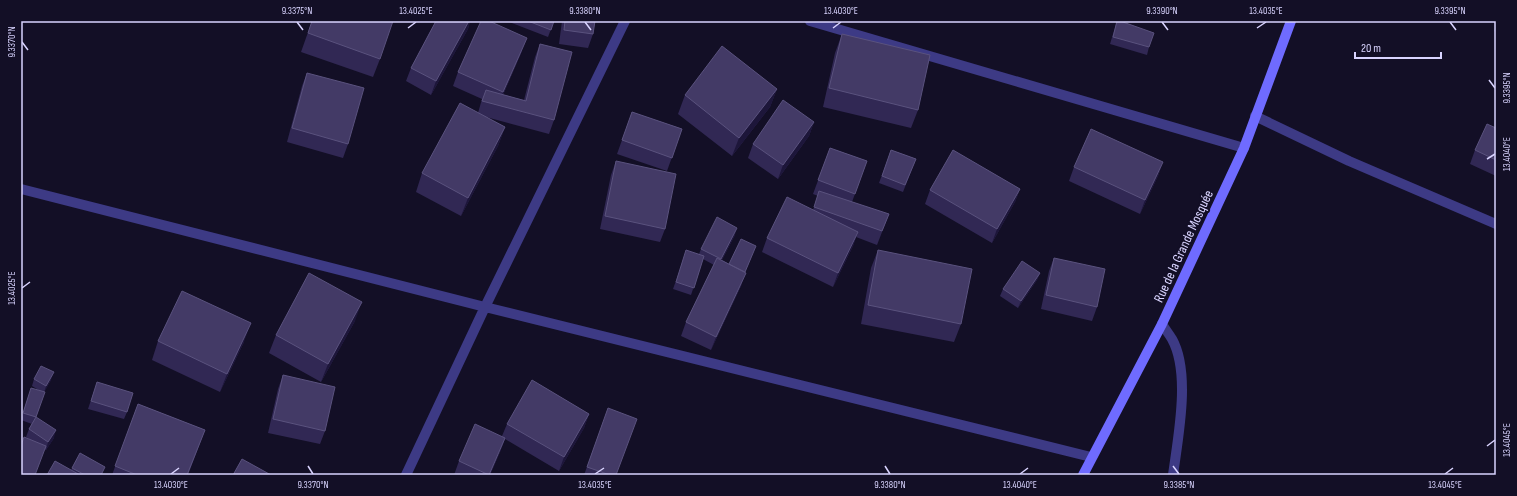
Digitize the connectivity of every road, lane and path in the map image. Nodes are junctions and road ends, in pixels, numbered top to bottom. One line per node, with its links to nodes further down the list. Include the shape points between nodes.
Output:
1 (625, 21): 8 (street)
2 (810, 21): 5 (street)
3 (1292, 21): 4 (street, Rue de la Grande Mosquée)
4 (1255, 116): 5 (street, Rue de la Grande Mosquée); 7 (street)
5 (1244, 148): 9 (street, Rue de la Grande Mosquée)
6 (21, 189): 8 (street)
7 (1496, 224)
8 (485, 307): 10 (street); 11 (street)
9 (1162, 324): 10 (street, Rue de la Grande Mosquée); 13 (street, via 1173,340 1179,360 1183,392)
10 (1091, 457): 12 (street, Rue de la Grande Mosquée)
11 (406, 475)
12 (1083, 475)
13 (1173, 475)

